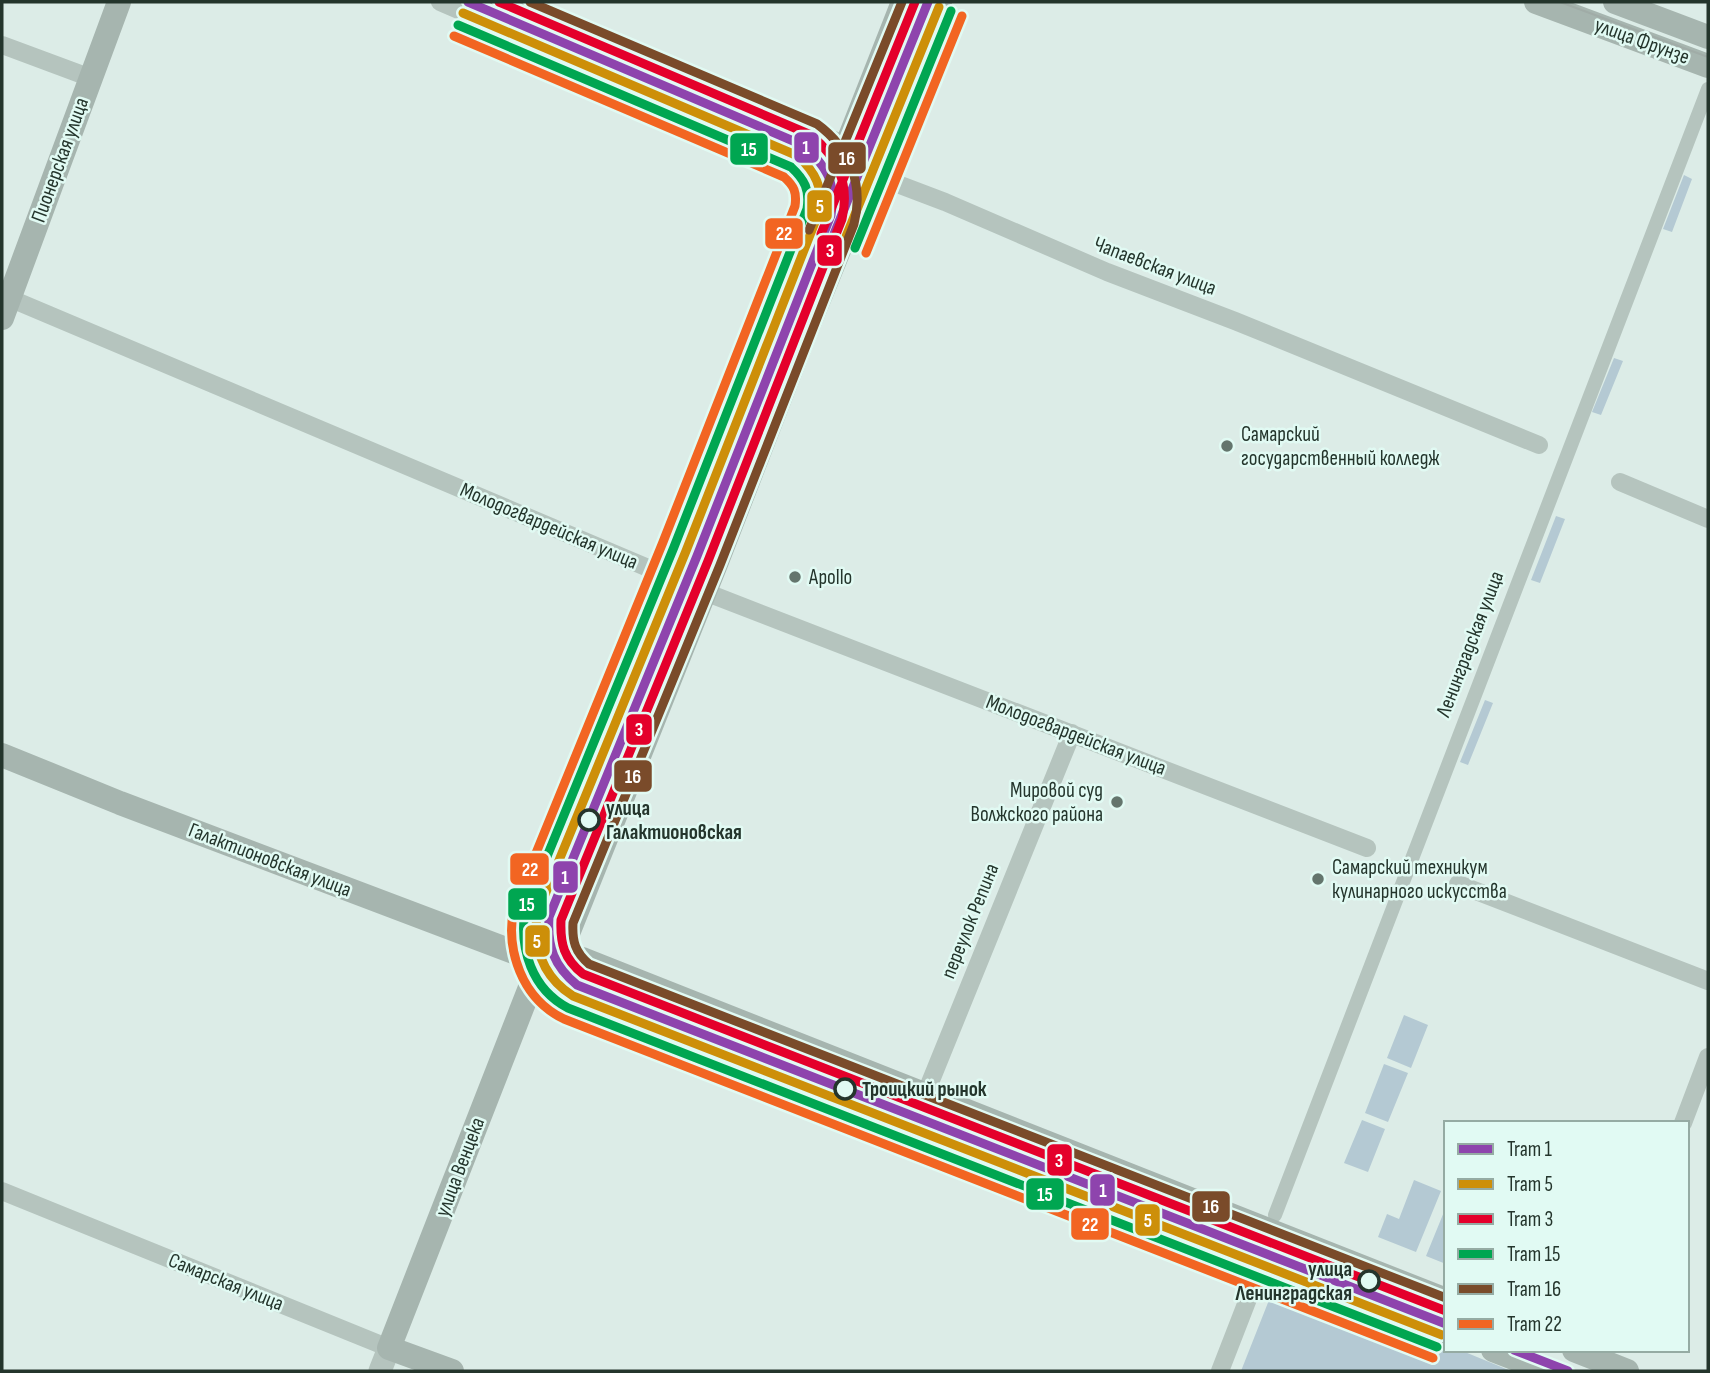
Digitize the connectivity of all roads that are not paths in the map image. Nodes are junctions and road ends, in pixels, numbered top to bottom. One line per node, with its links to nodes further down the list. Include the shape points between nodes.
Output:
1 (119, 2): 11 (main road, Пионерская улица)
2 (440, 2): 14 (street, Чапаевская улица)
3 (515, 2): 13 (street, Чапаевская улица)
4 (903, 2): 13 (main road, улица Венцека)
5 (940, 2): 15 (main road, улица Венцека)
6 (1536, 2): 10 (main road, улица Фрунзе)
7 (1615, 2): 8 (main road, улица Фрунзе)
8 (1708, 37)
9 (2, 45): 11 (street)
10 (1708, 66)
11 (91, 78): 16 (main road, Пионерская улица)
12 (1708, 89): 33 (street, Ленинградская улица)
13 (847, 147): 14 (main road, улица Венцека); 15 (street, Чапаевская улица)
14 (835, 173): 15 (street, Чапаевская улица); 20 (main road, улица Венцека)
15 (877, 175): 17 (street, Чапаевская улица); 21 (main road, улица Венцека, via 805,334)
16 (4, 304): 20 (street, Молодогвардейская улица)
17 (1539, 445)
18 (1620, 482): 19 (street)
19 (1708, 519)
20 (675, 579): 21 (street, Молодогвардейская улица); 26 (main road, улица Венцека, via 536,922)
21 (705, 592): 22 (street, Молодогвардейская улица); 26 (main road, улица Венцека, via 567,936)
22 (1072, 733): 24 (street, Молодогвардейская улица); 29 (street, переулок Репина)
23 (2, 755): 26 (main road, Галактионовская улица)
24 (1367, 848)
25 (1458, 884): 27 (street)
26 (540, 962): 29 (main road, Галактионовская улица, via 582,959); 31 (main road, Галактионовская улица, via 564,991); 37 (main road, улица Венцека)
27 (1708, 981)
28 (1708, 1057): 30 (street)
29 (924, 1094): 31 (street, переулок Репина); 33 (main road, Галактионовская улица)
30 (1684, 1121)
31 (912, 1127): 34 (main road, Галактионовская улица)
32 (2, 1191): 37 (street, Самарская улица)
33 (1274, 1223): 34 (street, Ленинградская улица); 35 (main road, Галактионовская улица)
34 (1262, 1264): 36 (main road, Галактионовская улица); 42 (street, Ленинградская улица)
35 (1444, 1299)
36 (1444, 1331)
37 (390, 1348): 40 (street, улица Венцека); 41 (main road, Самарская улица)
38 (1498, 1352): 43 (main road)
39 (1586, 1357): 44 (main road)
40 (380, 1371)
41 (452, 1371)
42 (1220, 1371)
43 (1547, 1371)
44 (1627, 1371)

